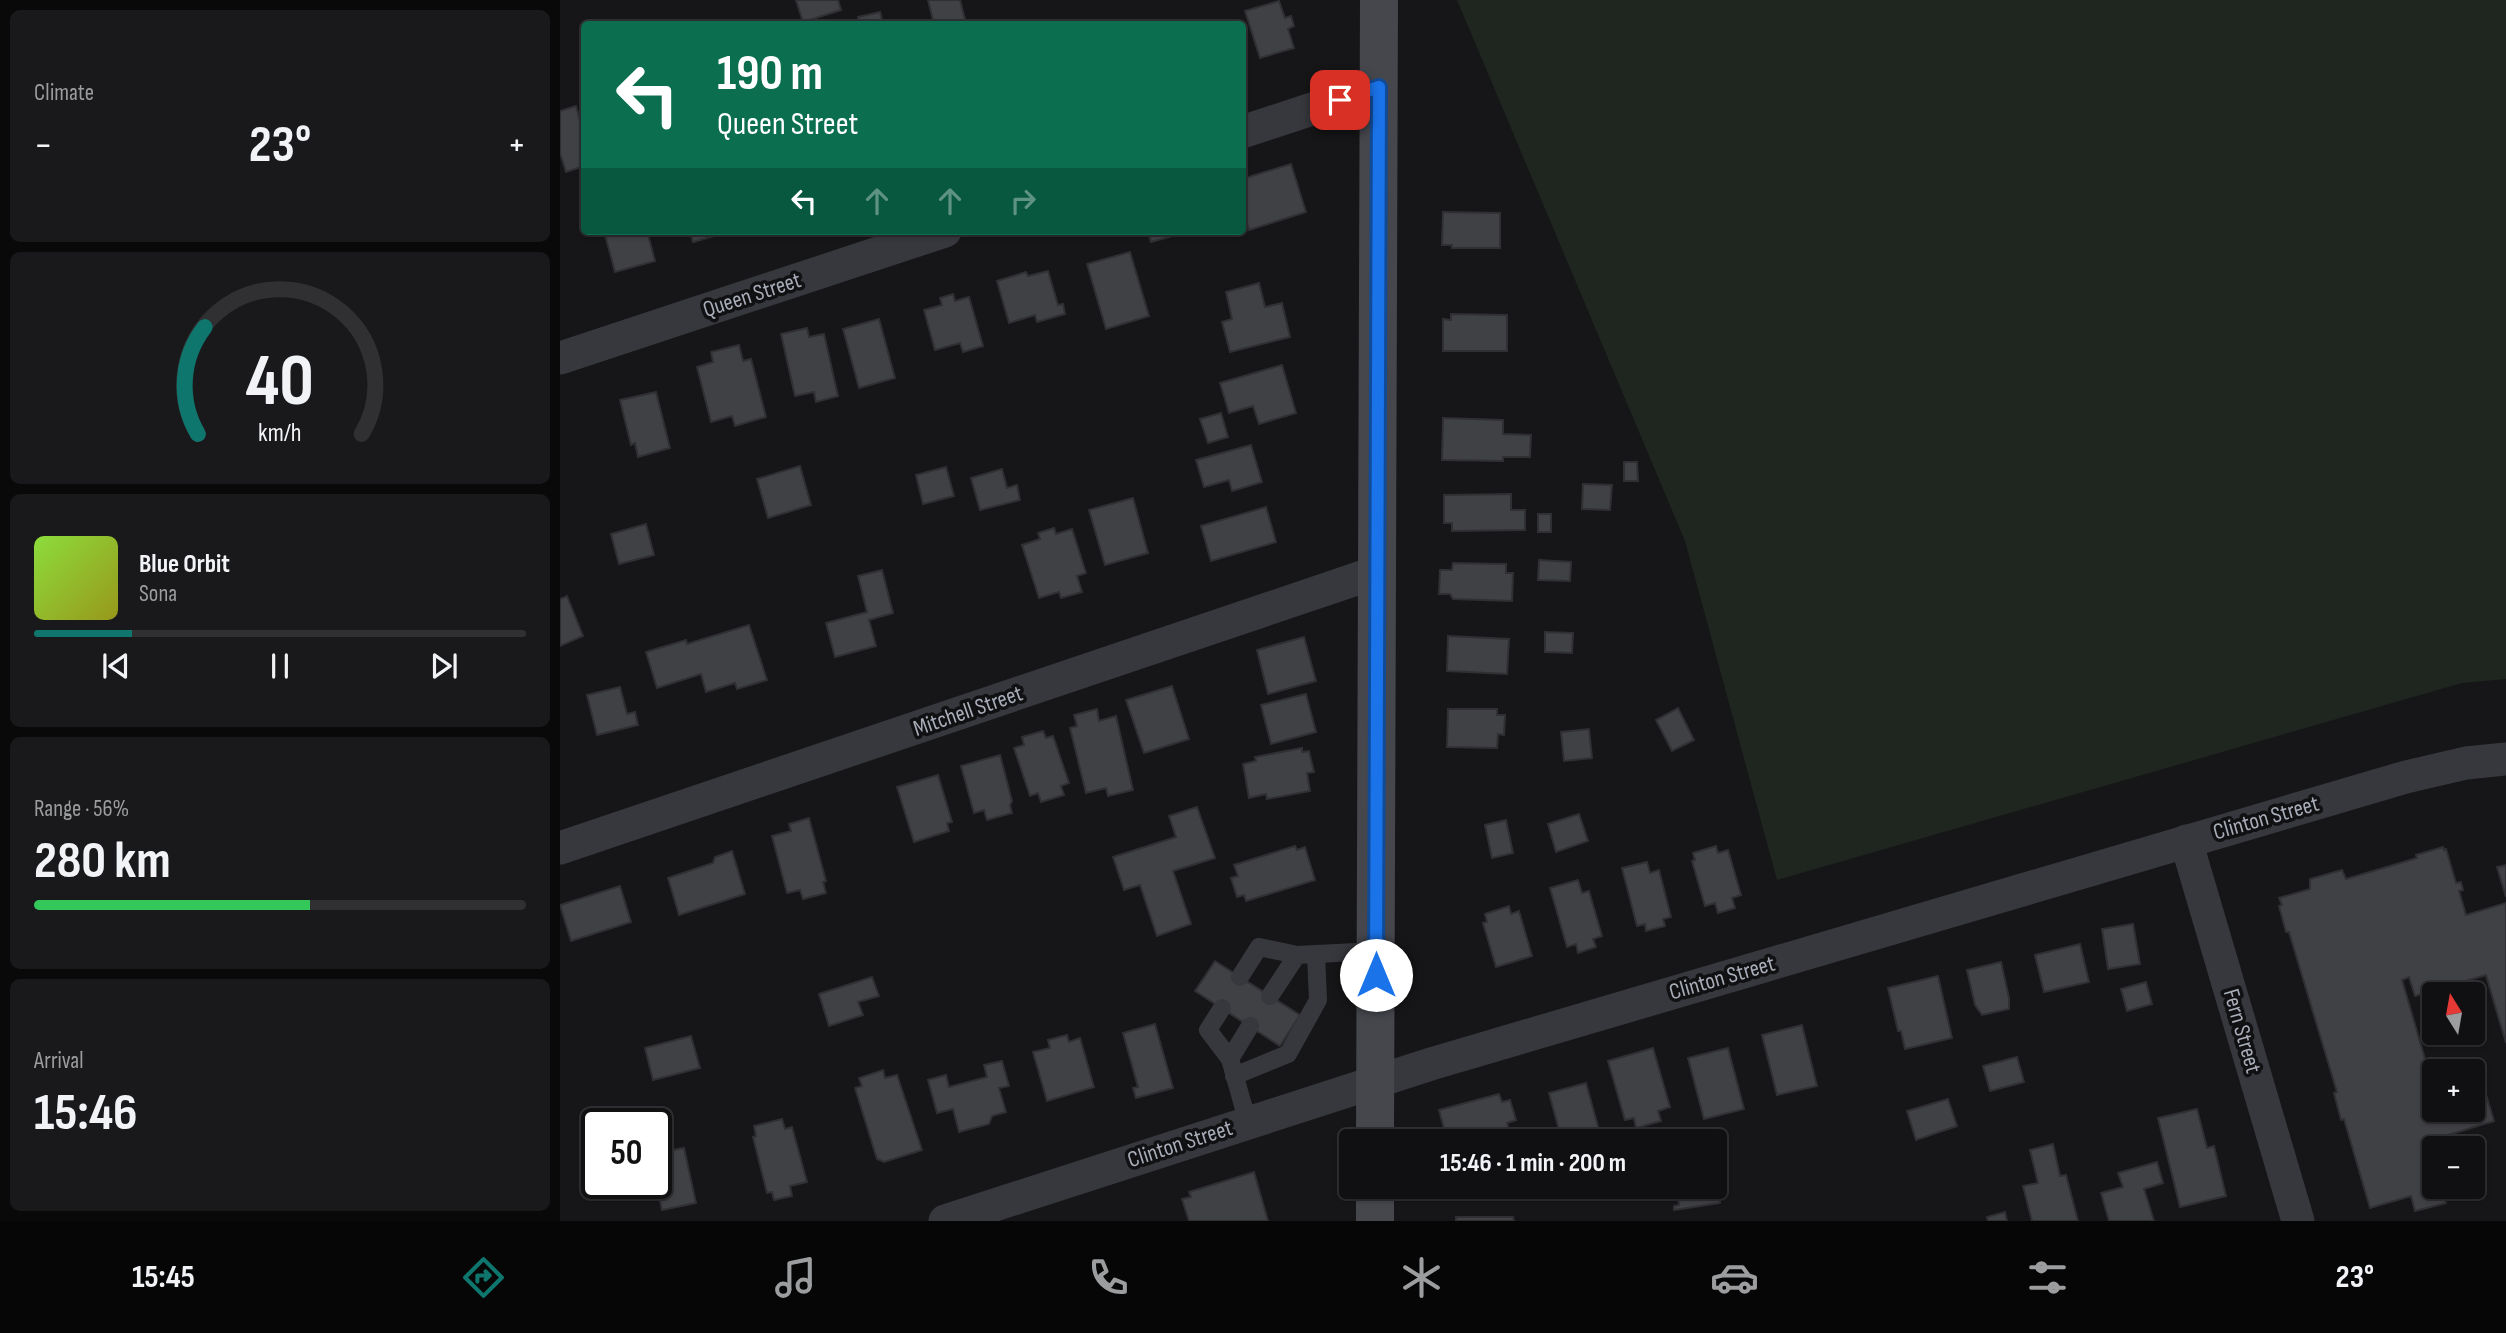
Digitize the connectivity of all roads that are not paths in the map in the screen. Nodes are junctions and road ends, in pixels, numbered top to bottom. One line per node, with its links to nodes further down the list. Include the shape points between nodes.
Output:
1 (1378, 0): 2 (main road)
2 (1379, 87): 3 (street); 6 (main road)
3 (1246, 131)
4 (932, 235): 5 (street, Queen Street)
5 (560, 358)
6 (1377, 572): 9 (street, Mitchell Street); 10 (main road)
7 (2506, 759): 8 (street, Clinton Street, via 2432,770)
8 (2186, 841): 18 (street, Clinton Street); 24 (street, Fern Street)
9 (560, 848)
10 (1376, 951): 11 (lane); 18 (main road)
11 (1316, 954): 12 (lane); 17 (lane, via 1318,1000 1288,1054)
12 (1297, 955): 13 (lane, via 1259,947); 14 (lane)
13 (1240, 977)
14 (1270, 996)
15 (1222, 1008): 17 (lane, via 1208,1030)
16 (1250, 1026): 17 (lane)
17 (1232, 1068): 19 (lane)
18 (1376, 1082): 19 (street, Clinton Street); 20 (main road)
19 (1248, 1123): 22 (street, Clinton Street)
20 (1376, 1129)
21 (1375, 1199): 23 (main road)
22 (945, 1221)
23 (1375, 1221)
24 (2298, 1221)

